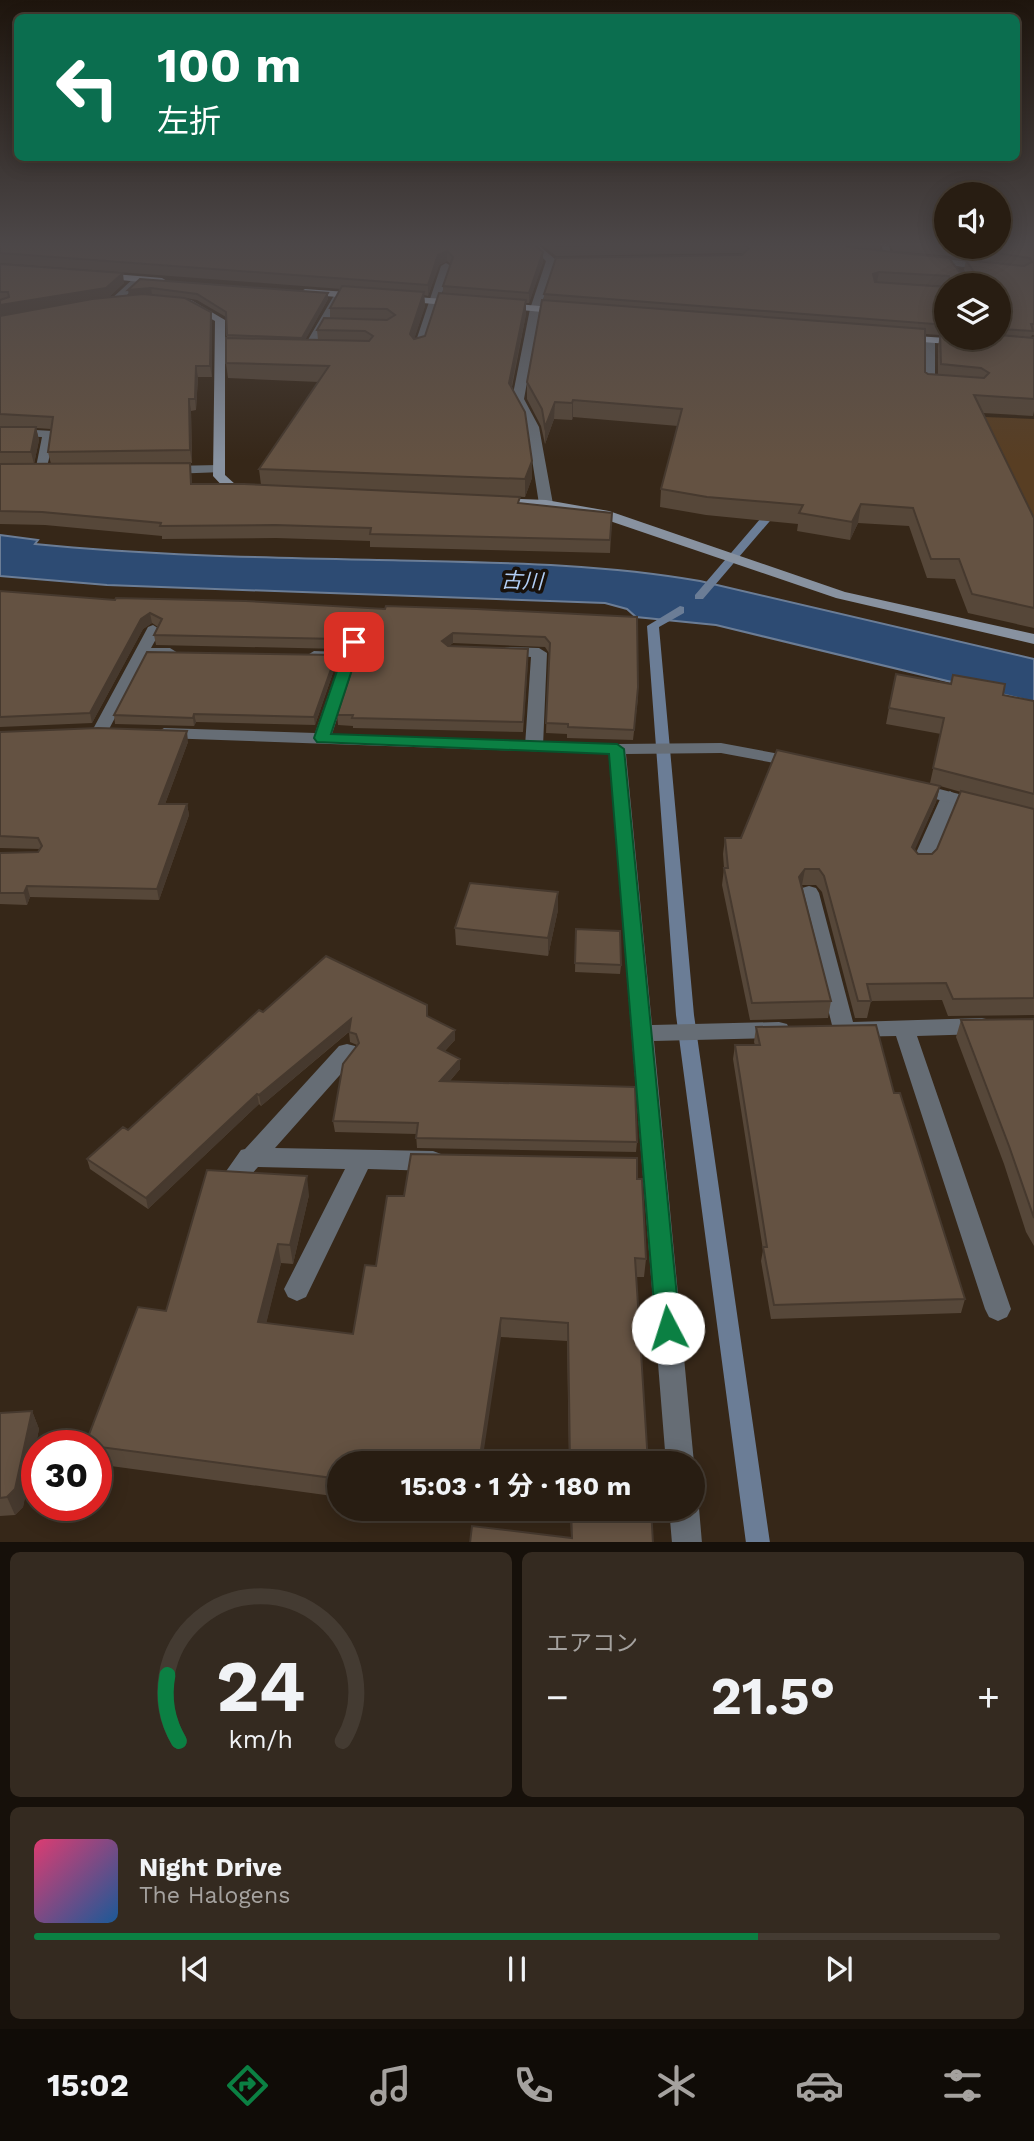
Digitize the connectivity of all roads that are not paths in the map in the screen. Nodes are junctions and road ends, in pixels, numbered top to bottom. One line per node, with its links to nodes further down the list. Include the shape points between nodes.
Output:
1 (213, 316): 14 (street, via 220,320 226,347)
2 (326, 316): 5 (street)
3 (429, 316): 11 (street)
4 (534, 316): 19 (street, via 518,399 533,427)
5 (320, 327): 6 (street); 10 (street, via 313,350)
6 (334, 328)
7 (890, 337): 8 (main road)
8 (930, 340): 9 (main road); 12 (street, via 929,386)
9 (934, 340)
10 (295, 349)
11 (418, 350)
12 (953, 388)
13 (0, 432): 16 (street, via 49,433)
14 (219, 469): 15 (street); 17 (street, via 219,476 232,488)
15 (150, 470)
16 (41, 472)
17 (263, 492)
18 (490, 502): 19 (street)
19 (546, 504): 21 (street, via 604,514 842,595)
20 (153, 629): 22 (street)
21 (1034, 639)
22 (141, 652): 24 (street); 26 (street)
23 (490, 652): 29 (street, via 539,653)
24 (183, 653)
25 (293, 656): 28 (street, via 351,649)
26 (101, 731)
27 (142, 732): 28 (street)
28 (322, 738): 29 (street)
29 (534, 746): 30 (street)
30 (617, 749): 31 (street, via 721,748); 40 (street)
31 (816, 765)
32 (897, 783): 33 (street)
33 (950, 797): 34 (street); 35 (street)
34 (998, 809)
35 (921, 864)
36 (809, 893): 39 (street)
37 (1008, 1026): 38 (street)
38 (904, 1028): 39 (street); 49 (street)
39 (844, 1029): 40 (street)
40 (641, 1033): 46 (street)
41 (347, 1052): 42 (street)
42 (250, 1157): 43 (street); 47 (street)
43 (361, 1160): 44 (street); 48 (street)
44 (458, 1162)
45 (626, 1165): 46 (street)
46 (653, 1166): 50 (street)
47 (234, 1177)
48 (297, 1289)
49 (998, 1309)
50 (679, 1451)
51 (685, 1521): 52 (street)
52 (687, 1542)

